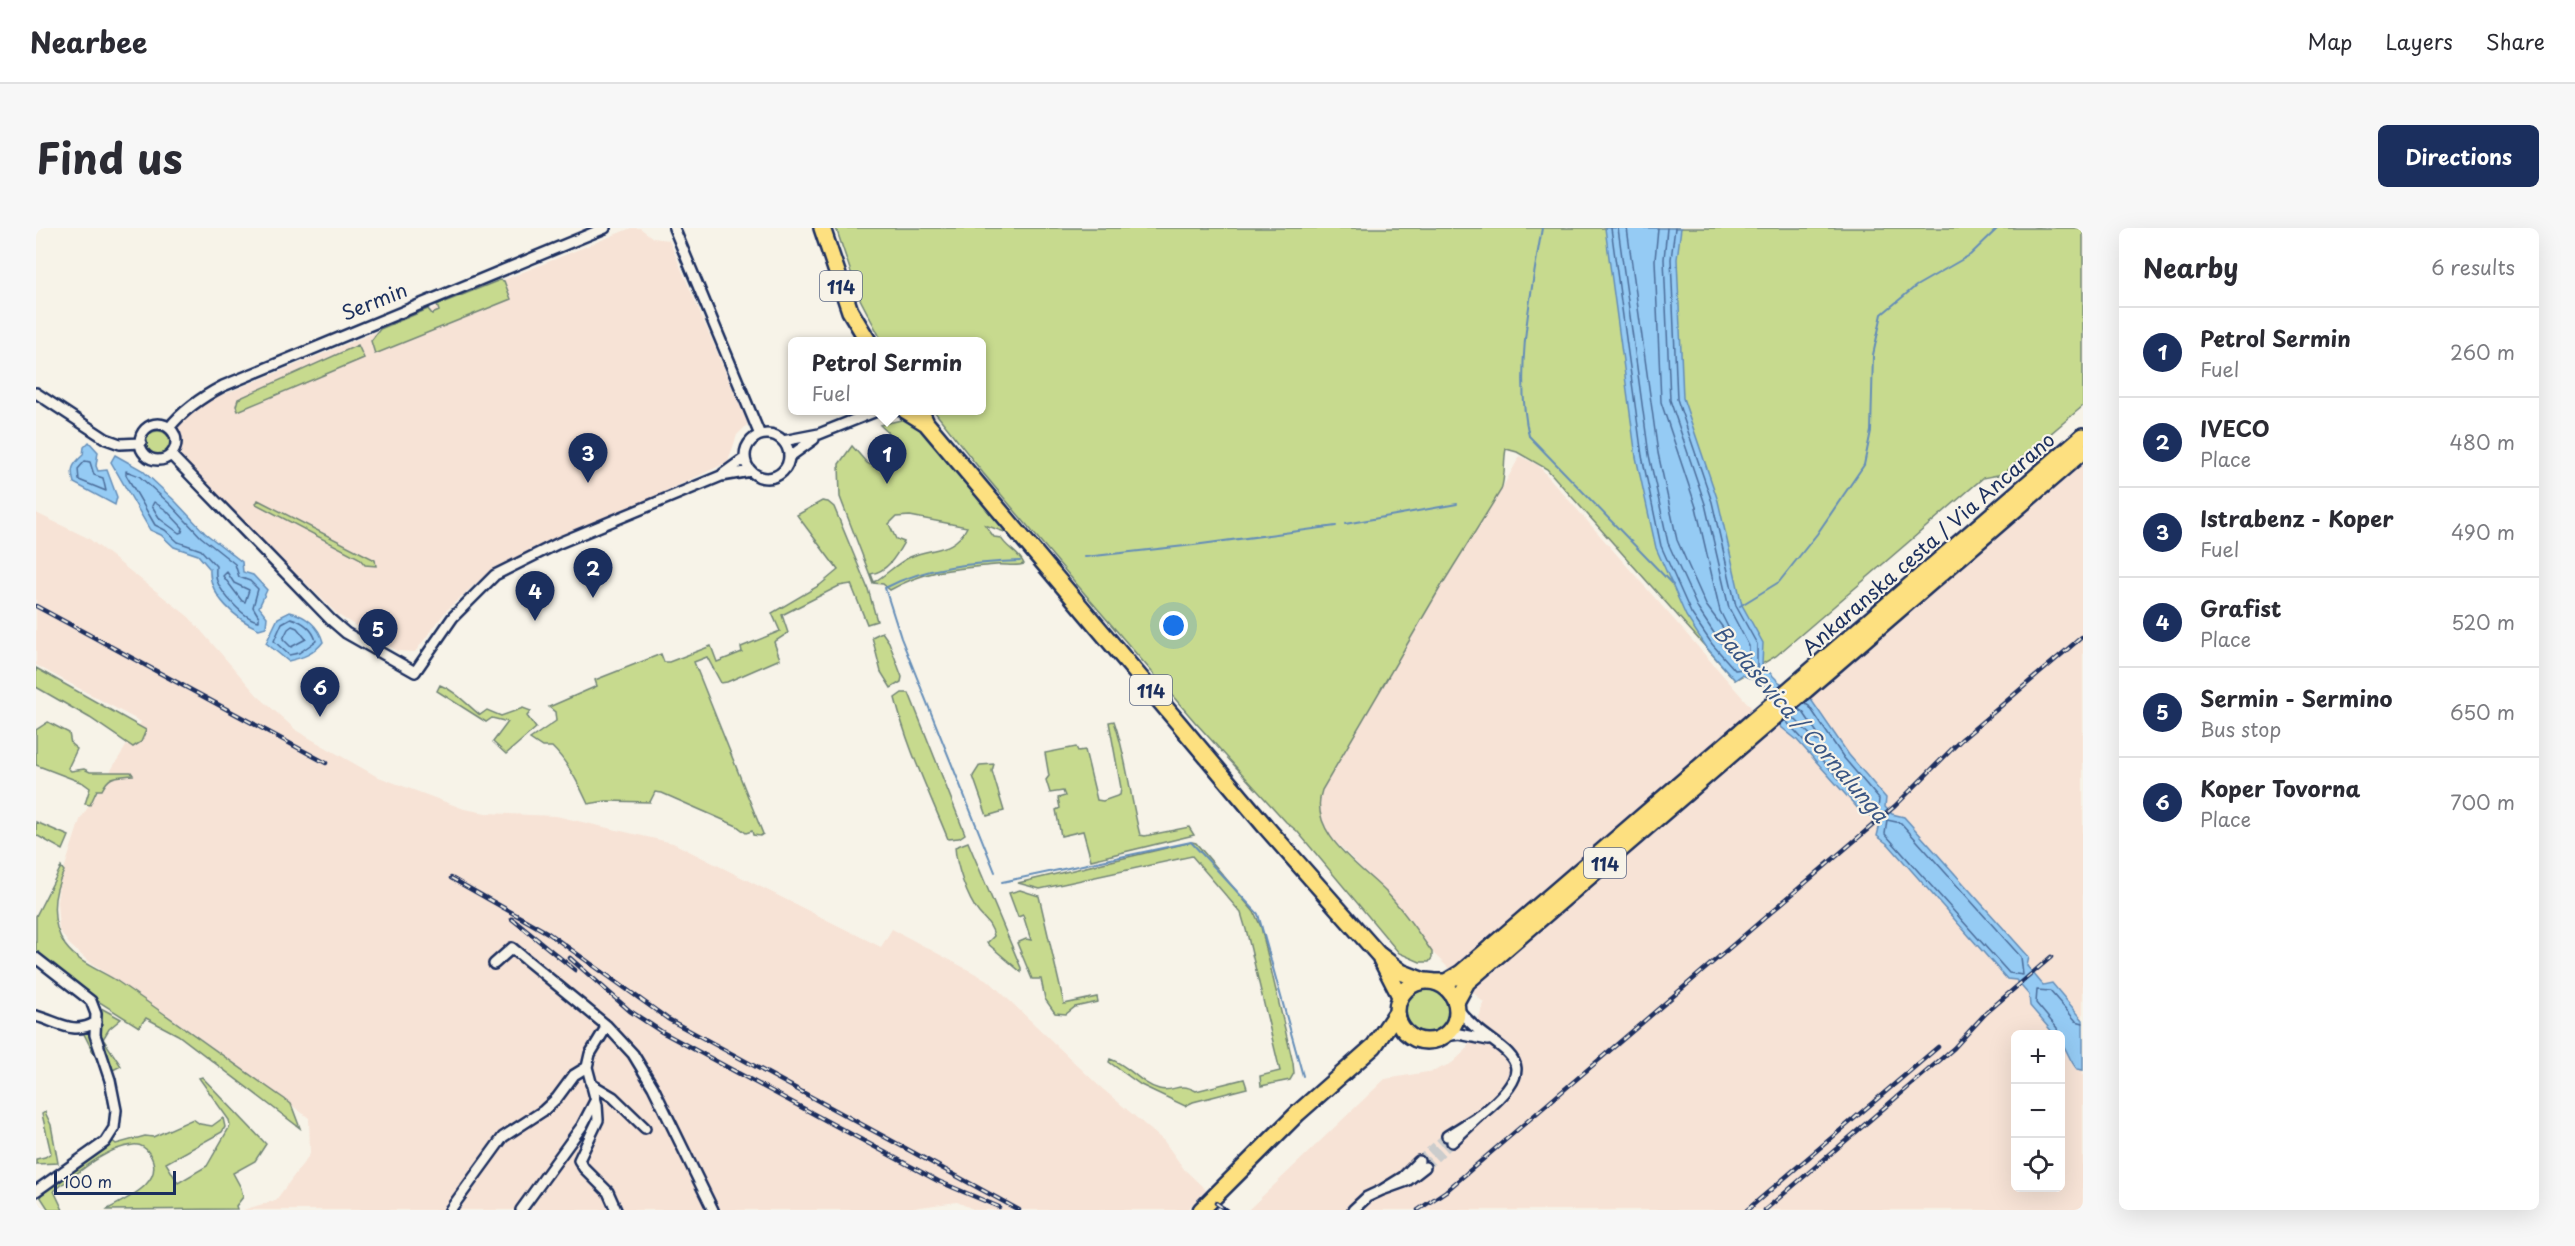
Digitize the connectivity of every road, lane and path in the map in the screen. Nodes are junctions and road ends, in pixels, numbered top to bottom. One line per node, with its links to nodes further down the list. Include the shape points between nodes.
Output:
1 (605, 228): 10 (street, Sermin, via 223,386 185,410)
2 (674, 228): 11 (street)
3 (822, 228): 4 (main road, 114, via 850,311)
4 (865, 337)
5 (36, 393): 15 (street, via 106,439 120,444)
6 (860, 415): 9 (street)
7 (868, 415): 9 (street)
8 (923, 417): 24 (main road, 114, via 1264,826)
9 (849, 422): 12 (street)
10 (169, 428): 15 (street, via 152,426 142,435); 17 (street, via 176,439)
11 (760, 435): 14 (street, via 772,435); 19 (street, via 749,444)
12 (819, 435): 14 (street); 18 (street)
13 (2083, 436): 22 (main road, Ankaranska cesta / Via Ancarano / 114)
14 (783, 441): 18 (street)
15 (141, 443): 17 (street, via 150,458)
16 (2083, 451): 22 (main road, 114)
17 (171, 455): 21 (street, via 331,620 346,633 415,672 453,616 495,575 552,546)
18 (789, 457): 20 (street, via 783,472 774,477 764,478)
19 (745, 458): 20 (street); 21 (street)
20 (751, 471): 21 (street)
21 (721, 476)
22 (1804, 685): 23 (main road, 114)
23 (1757, 725): 27 (main road, 114, via 1454,979); 29 (main road, 114, via 1467,982)
24 (1378, 954): 27 (main road, 114, via 1401,972); 28 (main road, 114)
25 (36, 958): 32 (street, via 86,995)
26 (494, 964): 33 (street, via 512,948)
27 (1429, 981): 28 (main road, 114, via 1410,986); 29 (main road, 114, via 1448,989)
28 (1400, 996): 30 (main road)
29 (1457, 1005): 34 (main road, 114, via 1453,1027); 36 (street, via 1468,1023)
30 (1396, 1012): 35 (main road, via 1401,1028); 37 (main road)
31 (36, 1016): 32 (street, via 76,1030)
32 (96, 1022): 43 (street, via 95,1035 114,1097 114,1128 97,1149)
33 (607, 1026): 38 (street, via 590,1054); 47 (street, via 633,1054 653,1087)
34 (1444, 1036): 35 (main road, via 1426,1041); 36 (street, via 1459,1034)
35 (1413, 1038): 37 (main road)
36 (1494, 1041): 41 (street, via 1512,1058 1515,1078 1507,1092)
37 (1374, 1046): 48 (main road, via 1298,1113)
38 (587, 1067): 39 (street); 44 (street, via 574,1075 543,1111 503,1137)
39 (597, 1091): 40 (street); 45 (street, via 582,1126); 46 (street, via 598,1120 579,1160 608,1192)
40 (645, 1128)
41 (1450, 1139)
42 (1422, 1164): 49 (street, via 1367,1197)
43 (36, 1191)
44 (450, 1210)
45 (520, 1210)
46 (616, 1210)
47 (713, 1210)
48 (1202, 1210)
49 (1353, 1210)

